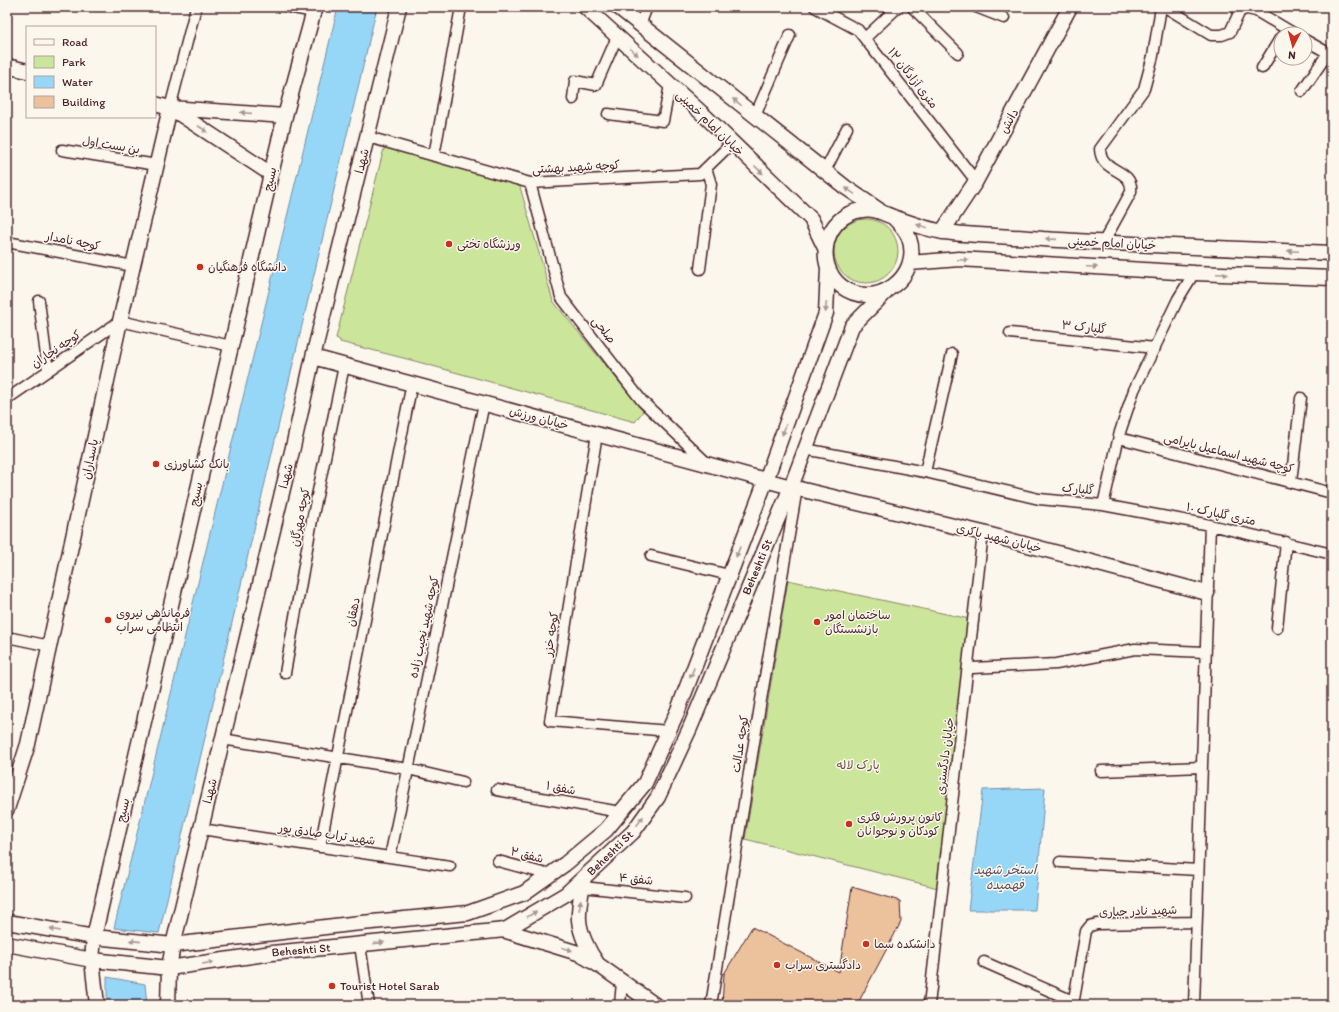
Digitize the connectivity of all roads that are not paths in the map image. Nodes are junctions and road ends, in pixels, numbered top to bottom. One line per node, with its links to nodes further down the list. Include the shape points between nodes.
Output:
1 (196, 7): 33 (street)
2 (288, 7): 15 (street)
3 (399, 7): 38 (main road, شهدا)
4 (461, 7): 41 (street)
5 (585, 7): 20 (main road, خیابان امام خمینی)
6 (618, 7): 17 (main road, خیابان امام خمینی)
7 (648, 7): 17 (street)
8 (815, 7): 21 (street, ۱۲ متری آزادگان, via 858,30)
9 (898, 7): 21 (street)
10 (912, 7): 23 (street)
11 (976, 7): 16 (street)
12 (1070, 7): 46 (main road, دانش)
13 (1161, 7): 51 (street, via 1153,56 1144,89 1100,149 1100,156 1104,162 1129,179 1132,185 1131,192)
14 (1165, 7): 18 (street, via 1211,35 1222,36 1230,32 1240,12 1247,9 1256,11)
15 (315, 10): 35 (main road, بسیج)
16 (1004, 18)
17 (640, 25): 36 (main road, خیابان امام خمینی, one-way to 17)
18 (1276, 26)
19 (790, 35): 36 (street)
20 (617, 36): 29 (main road, خیابان امام خمینی, one-way to 29); 31 (street, via 596,85 575,81)
21 (865, 38): 46 (street, ۱۲ متری آزادگان)
22 (1313, 44): 25 (street)
23 (958, 52)
24 (1273, 52): 27 (street)
25 (1330, 54): 30 (street)
26 (7, 66): 28 (main road)
27 (1262, 68)
28 (26, 71)
29 (670, 85): 34 (street, via 663,121); 39 (main road, خیابان امام خمینی)
30 (1302, 91)
31 (573, 99)
32 (156, 104): 33 (main road)
33 (170, 108): 35 (main road, one-way to 33); 42 (main road, پاسداران); 45 (main road, one-way to 45)
34 (608, 114)
35 (285, 116): 45 (main road, بسیج)
36 (756, 116): 44 (main road, خیابان امام خمینی)
37 (847, 128): 44 (street)
38 (368, 137): 41 (street, کوچه شهید بهشتی); 67 (main road, شهدا)
39 (732, 143): 43 (street, کوچه شهید بهشتی); 52 (main road, خیابان امام خمینی, one-way to 52, via 810,219)
40 (62, 150): 42 (street, بن بست اول)
41 (434, 156): 47 (street, کوچه شهید بهشتی)
42 (157, 165): 55 (main road, پاسداران)
43 (706, 168): 47 (street, کوچه شهید بهشتی, via 700,174); 57 (street, via 711,184)
44 (825, 172): 48 (main road, خیابان امام خمینی, one-way to 44)
45 (271, 174): 64 (main road, بسیج)
46 (976, 181): 49 (main road, دانش)
47 (530, 183): 77 (street, صلحی, via 561,297 642,401)
48 (888, 215): 49 (main road, خیابان امام خمینی, one-way to 48); 52 (main road, via 872,210 850,213 833,227); 54 (main road, via 903,227 909,238)
49 (942, 232): 51 (main road, خیابان امام خمینی, one-way to 49)
50 (7, 242): 55 (street, کوچه نامدار)
51 (1103, 243): 53 (main road, خیابان امام خمینی, one-way to 51)
52 (825, 248): 56 (main road)
53 (1332, 253)
54 (910, 263): 58 (main road, خیابان امام خمینی, one-way to 58, via 959,259); 60 (main road, via 897,284)
55 (133, 266): 62 (main road, پاسداران)
56 (828, 268): 60 (main road, via 842,287 853,292 864,295); 79 (main road, Beheshti St, one-way to 79, via 826,313)
57 (700, 269)
58 (1194, 273): 59 (main road, خیابان امام خمینی, one-way to 59); 65 (street, گلپارک, via 1178,299)
59 (1332, 278)
60 (887, 291): 76 (main road, Beheshti St, via 852,326)
61 (39, 301): 69 (street)
62 (120, 322): 64 (street); 69 (street, کوچه نجاران); 93 (main road, پاسداران)
63 (1010, 333): 65 (street, گلپارک ۳)
64 (231, 346): 120 (main road, بسیج)
65 (1155, 348): 75 (street, گلپارک, via 1134,390)
66 (952, 354): 78 (street)
67 (313, 358): 68 (main road, خیابان ورزش); 98 (main road, شهدا)
68 (344, 366): 70 (main road, خیابان ورزش); 96 (street, کوچه مهرگان, via 312,520)
69 (48, 371): 72 (street, کوچه نجاران)
70 (412, 383): 73 (main road, خیابان ورزش); 99 (street, دهقان)
71 (1302, 398): 80 (street)
72 (7, 399)
73 (484, 403): 74 (main road, خیابان ورزش); 101 (street, کوچه شهید نجیب زاده)
74 (597, 434): 77 (main road, خیابان ورزش); 97 (street, کوچه خزر, via 550,721)
75 (1119, 438): 80 (street, کوچه شهید اسماعیل بایرامی); 83 (street, گلپارک)
76 (805, 449): 78 (street, گلپارک); 81 (main road, Beheshti St)
77 (708, 464): 79 (main road, خیابان ورزش)
78 (925, 472): 83 (street, گلپارک, via 1039,499)
79 (766, 480): 81 (main road, خیابان شهید باکری); 89 (main road, Beheshti St, one-way to 89)
80 (1291, 482): 82 (street, کوچه شهید اسماعیل بایرامی)
81 (794, 487): 85 (main road, خیابان شهید باکری); 115 (main road, Beheshti St, one-way to 81, via 633,832 658,797); 135 (street, کوچه عدالت)
82 (1332, 492)
83 (1103, 505): 84 (street, ۱۰ متری گلپارک)
84 (1210, 524): 86 (street, ۱۰ متری گلپارک); 90 (street)
85 (983, 533): 90 (main road, خیابان شهید باکری); 136 (street, خیابان دادگستری)
86 (1286, 542): 87 (street, ۱۰ متری گلپارک); 91 (street)
87 (1332, 554)
88 (651, 556): 89 (street)
89 (729, 575): 97 (main road, Beheshti St, one-way to 97)
90 (1207, 593): 94 (street)
91 (1277, 628)
92 (7, 637): 93 (street)
93 (50, 646): 105 (main road, پاسداران, via 28,744)
94 (1205, 652): 95 (street, via 1135,649 1056,664); 100 (street)
95 (972, 668)
96 (285, 674)
97 (669, 731): 106 (main road, Beheshti St, via 645,783)
98 (222, 739): 99 (street); 107 (main road, شهدا)
99 (338, 758): 101 (street); 108 (street, دهقان)
100 (1202, 767): 102 (street); 113 (street)
101 (408, 770): 103 (street); 109 (street, کوچه شهید نجیب زاده)
102 (1101, 771)
103 (463, 782)
104 (497, 790): 106 (street, شفق ۱)
105 (7, 809)
106 (620, 812): 114 (main road, Beheshti St, via 606,830)
107 (201, 829): 108 (street, شهید تراب صادق پور); 122 (main road, شهدا)
108 (320, 846): 109 (street, شهید تراب صادق پور)
109 (390, 857): 112 (street, شهید تراب صادق پور)
110 (498, 862): 114 (street, شفق ۲)
111 (1060, 862): 113 (street)
112 (450, 866)
113 (1198, 870): 118 (street)
114 (550, 874): 122 (main road, Beheshti St, via 524,893 468,912)
115 (584, 882): 116 (street, شفق ۴); 119 (main road, Beheshti St, one-way to 115); 126 (main road, one-way to 115, via 590,953 579,922)
116 (686, 898)
117 (7, 922): 120 (main road, Beheshti St, one-way to 117)
118 (1196, 922): 129 (street, شهید نادر جباری, via 1090,926 1086,931); 137 (street)
119 (503, 930): 123 (main road, Beheshti St, one-way to 119); 126 (main road, one-way to 126, via 578,953)
120 (94, 937): 122 (main road, Beheshti St, one-way to 120); 124 (main road, بسیج)
121 (7, 944): 124 (main road, Beheshti St)
122 (174, 945): 127 (main road, شهدا)
123 (360, 945): 127 (main road, Beheshti St, one-way to 123, via 272,953); 132 (street)
124 (92, 960): 127 (main road, Beheshti St); 130 (main road, بسیج)
125 (984, 962): 129 (street)
126 (600, 966): 128 (main road)
127 (169, 968): 131 (main road, شهدا)
128 (622, 982): 133 (street); 134 (main road)
129 (1073, 1003)
130 (97, 1005)
131 (168, 1005)
132 (369, 1005)
133 (620, 1005)
134 (655, 1005)
135 (711, 1005)
136 (929, 1005)
137 (1194, 1005)

